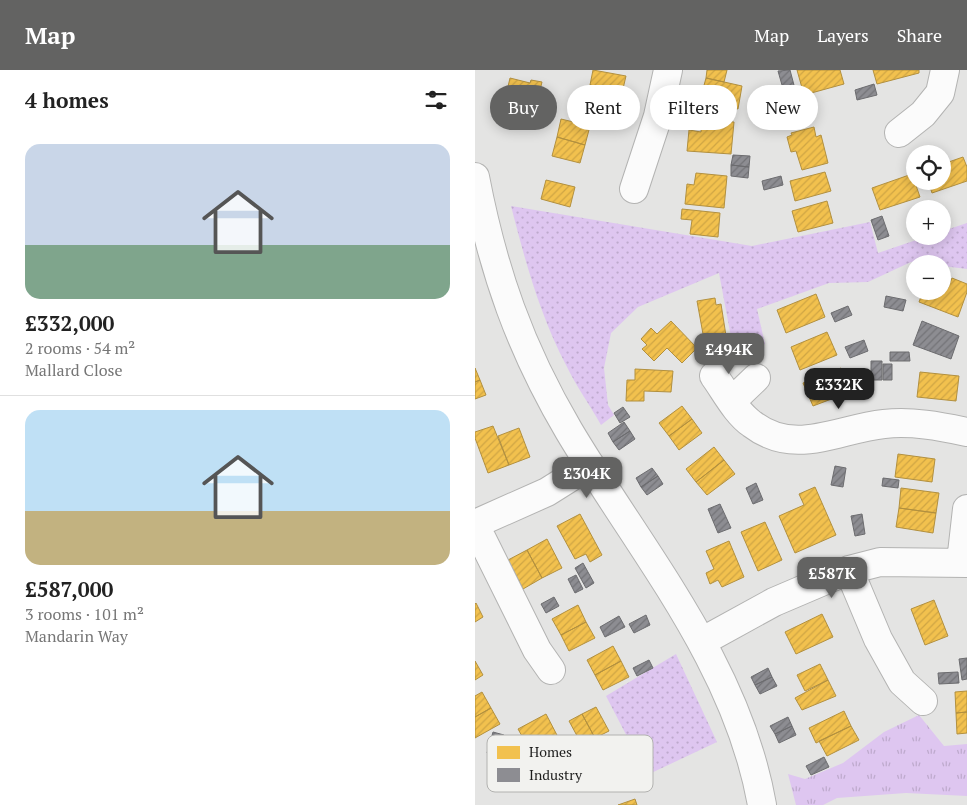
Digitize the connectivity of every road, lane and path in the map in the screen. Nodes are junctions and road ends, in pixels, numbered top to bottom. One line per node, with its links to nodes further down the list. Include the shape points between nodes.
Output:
1 (668, 70): 5 (street, via 658,116)
2 (945, 70): 3 (street, via 940,93 923,114)
3 (899, 133)
4 (475, 177): 10 (street, via 487,238 525,347)
5 (634, 189)
6 (714, 376): 8 (street)
7 (756, 378): 8 (street)
8 (732, 401): 9 (street, via 750,423 768,434 793,441 817,440 884,424 930,424)
9 (967, 432)
10 (590, 465): 12 (street, via 547,492); 15 (street)
11 (967, 509): 13 (street)
12 (475, 524): 16 (street)
13 (964, 563): 14 (street, via 880,562)
14 (849, 570): 15 (street, via 774,602); 17 (street, via 883,648 902,682)
15 (703, 641): 18 (street, via 743,729)
16 (536, 659)
17 (923, 701)
18 (762, 805)

